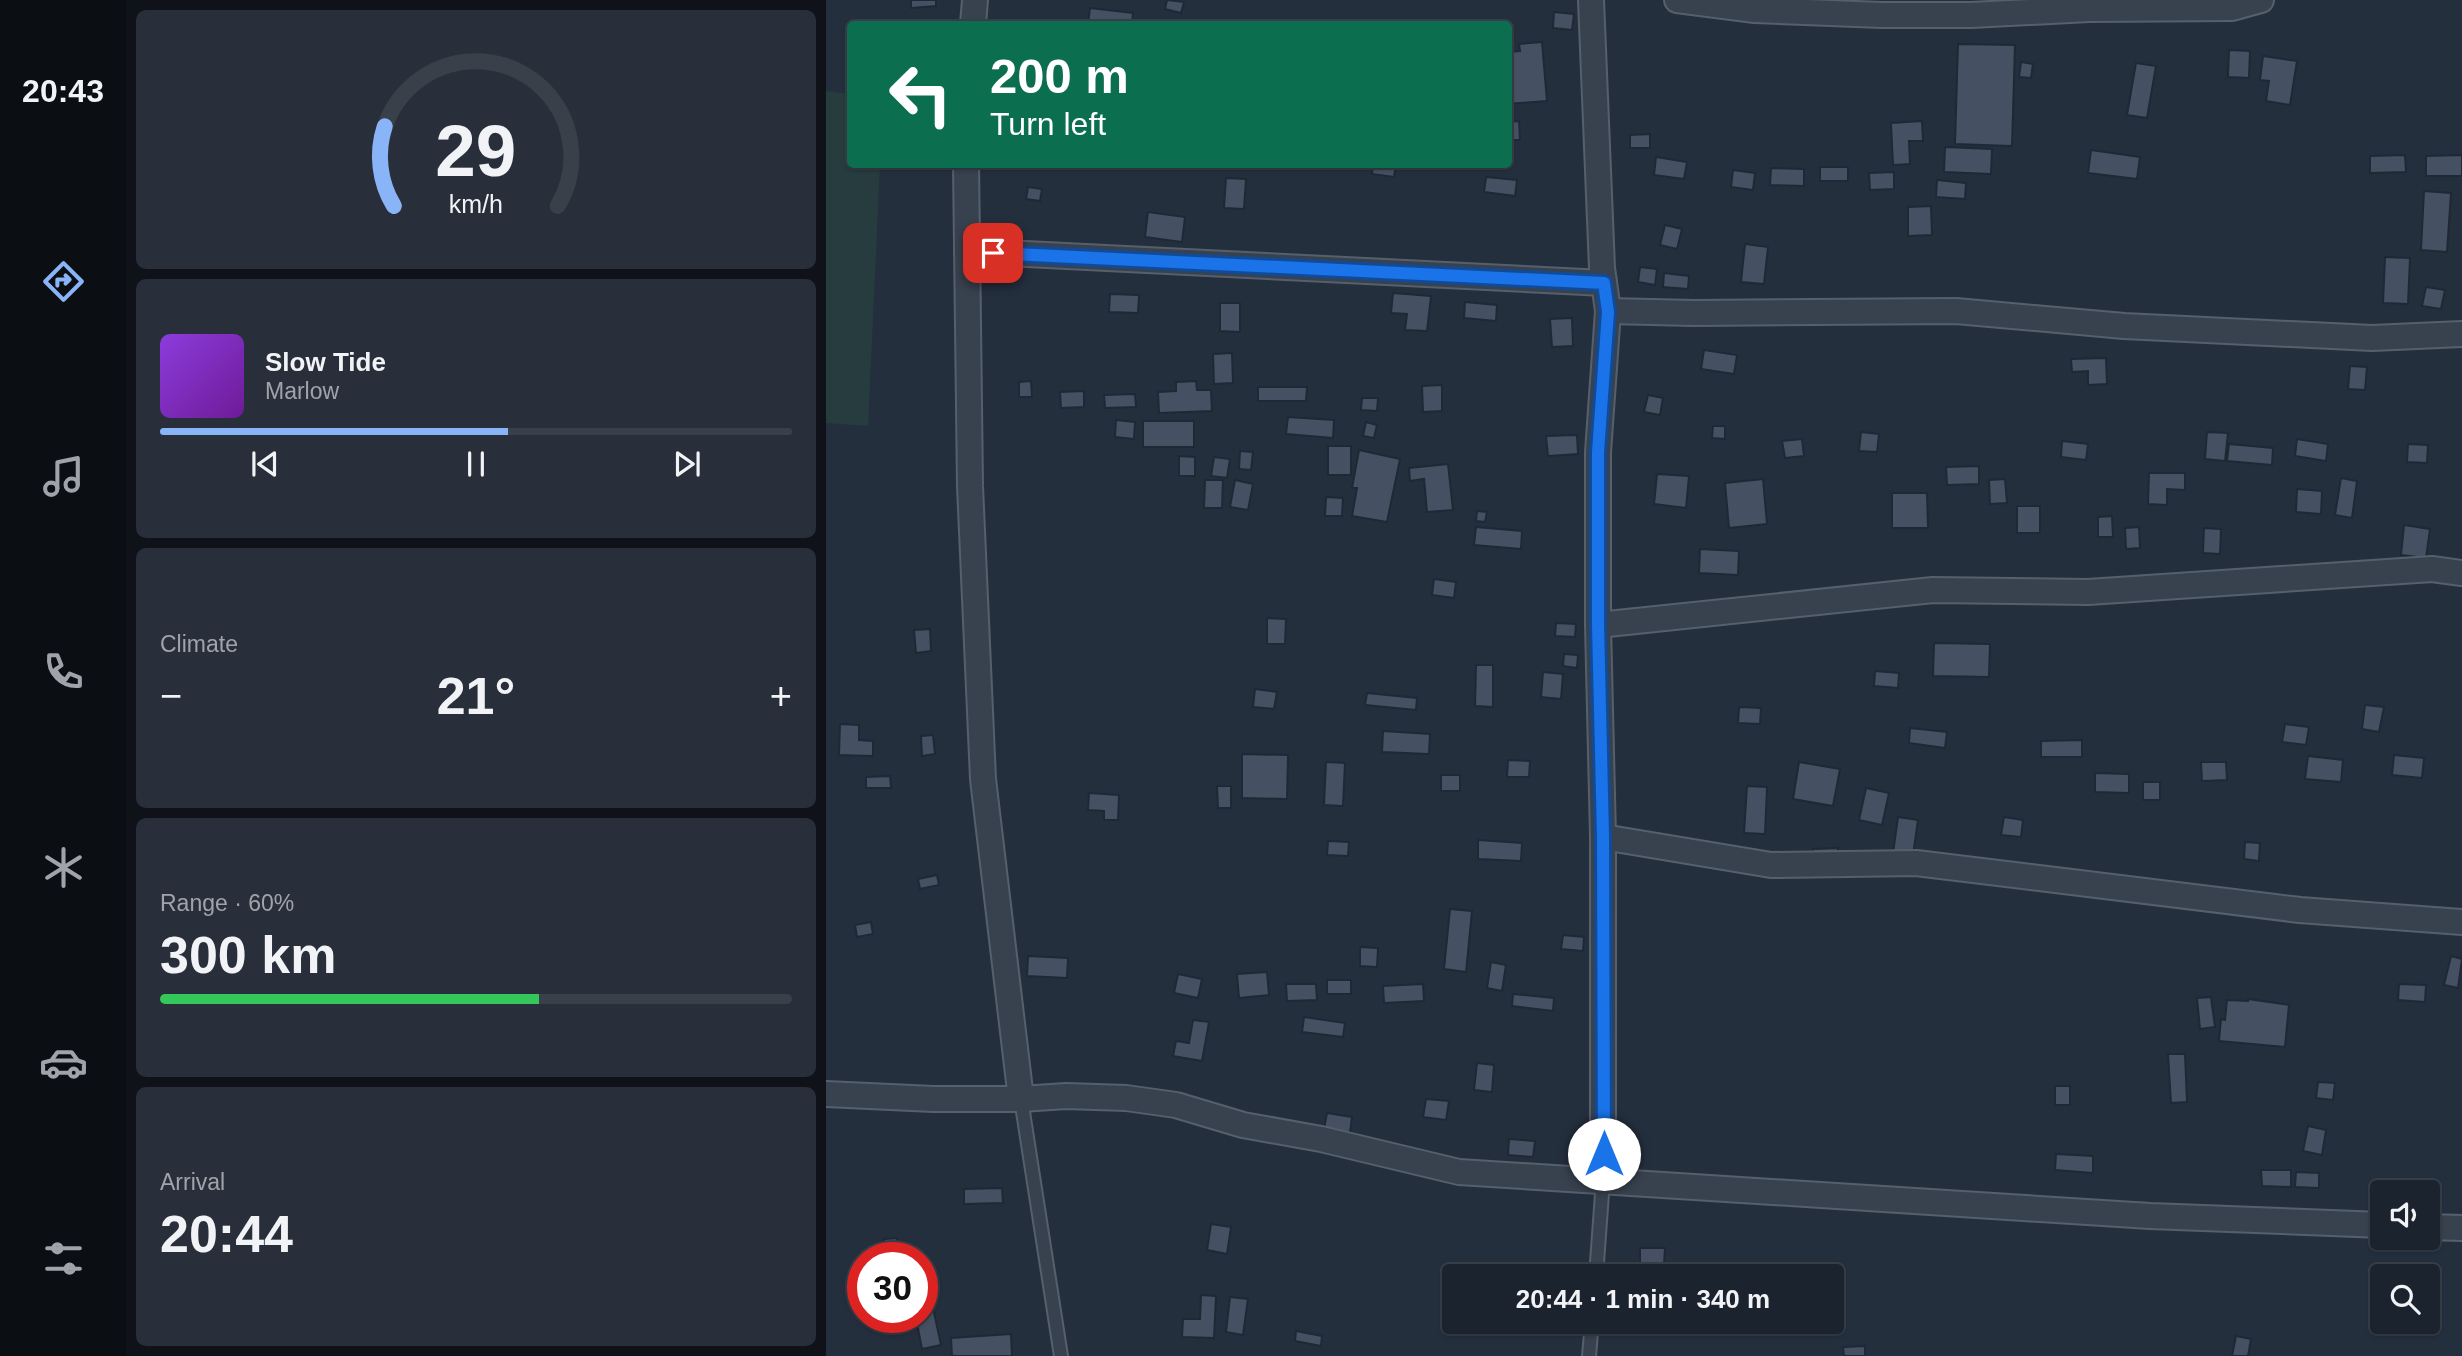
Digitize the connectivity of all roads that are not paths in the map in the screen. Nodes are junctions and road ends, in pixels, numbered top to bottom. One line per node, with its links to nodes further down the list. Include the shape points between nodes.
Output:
1 (975, 0): 6 (street)
2 (1591, 0): 9 (street)
3 (1677, 0): 5 (street, via 1755,10 1882,15 1970,15)
4 (2261, 0): 5 (street, via 2232,8)
5 (2089, 4)
6 (974, 21)
7 (966, 168): 8 (street)
8 (967, 251): 9 (street); 17 (street, via 970,486 983,779)
9 (1604, 283): 10 (street)
10 (1608, 312): 11 (street, via 1956,311 2124,326 2372,338); 13 (street, via 1598,452)
11 (2462, 334)
12 (2462, 572): 13 (street, via 2418,570 2088,592 1933,590)
13 (1598, 625): 14 (street)
14 (1603, 837): 15 (street, via 1771,865 1916,863 2300,909); 18 (street)
15 (2462, 922)
16 (826, 1094): 17 (street)
17 (1021, 1100): 18 (street, via 1126,1098 1176,1105 1243,1125 1459,1172); 24 (lane)
18 (1604, 1180): 19 (street, via 2150,1216); 22 (lane)
19 (2370, 1225)
20 (2440, 1227): 21 (street)
21 (2462, 1228)
22 (1597, 1264)
23 (1591, 1334): 25 (lane)
24 (1061, 1356)
25 (1589, 1356)

